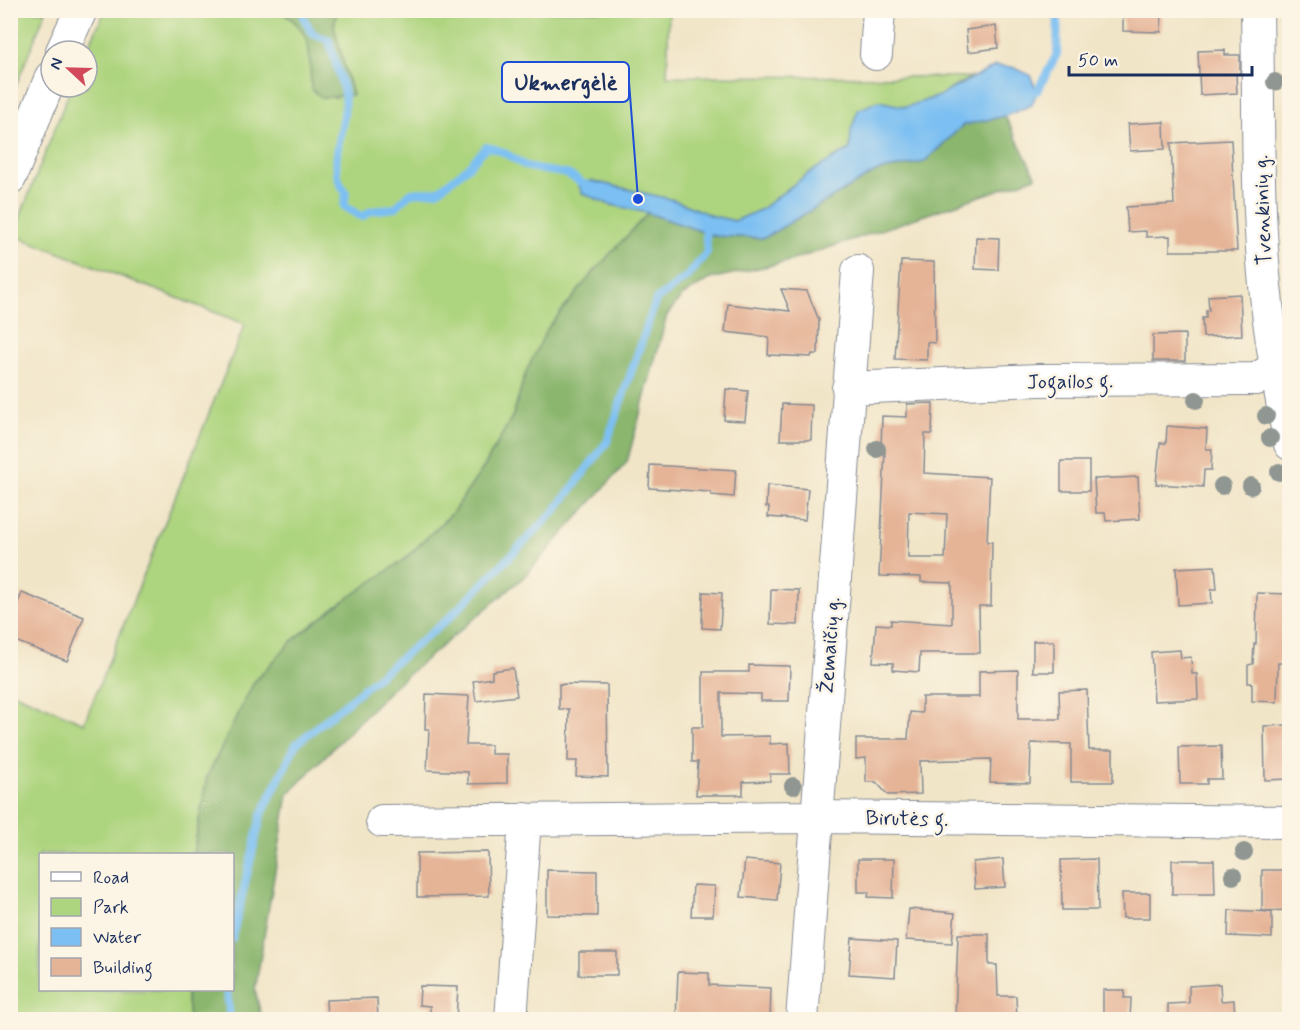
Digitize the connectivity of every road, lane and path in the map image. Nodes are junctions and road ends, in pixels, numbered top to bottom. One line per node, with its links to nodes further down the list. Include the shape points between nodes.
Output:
1 (81, 10): 4 (street)
2 (879, 10): 5 (street)
3 (1257, 10): 9 (street, Tvenkinių g., via 1265,284)
4 (68, 39)
5 (876, 54)
6 (42, 99): 7 (street)
7 (10, 178)
8 (858, 271): 10 (street, Žemaičių g.)
9 (1282, 367): 10 (street, Jogailos g., via 1257,379 1040,380); 11 (street, Tvenkinių g.)
10 (848, 388): 12 (street, Žemaičių g.)
11 (1290, 444)
12 (817, 817): 13 (street, Birutės g.); 15 (street, Birutės g.); 17 (street, Žemaičių g.)
13 (525, 819): 14 (street, Birutės g.); 16 (street)
14 (382, 821)
15 (1290, 822)
16 (512, 1020)
17 (802, 1020)

